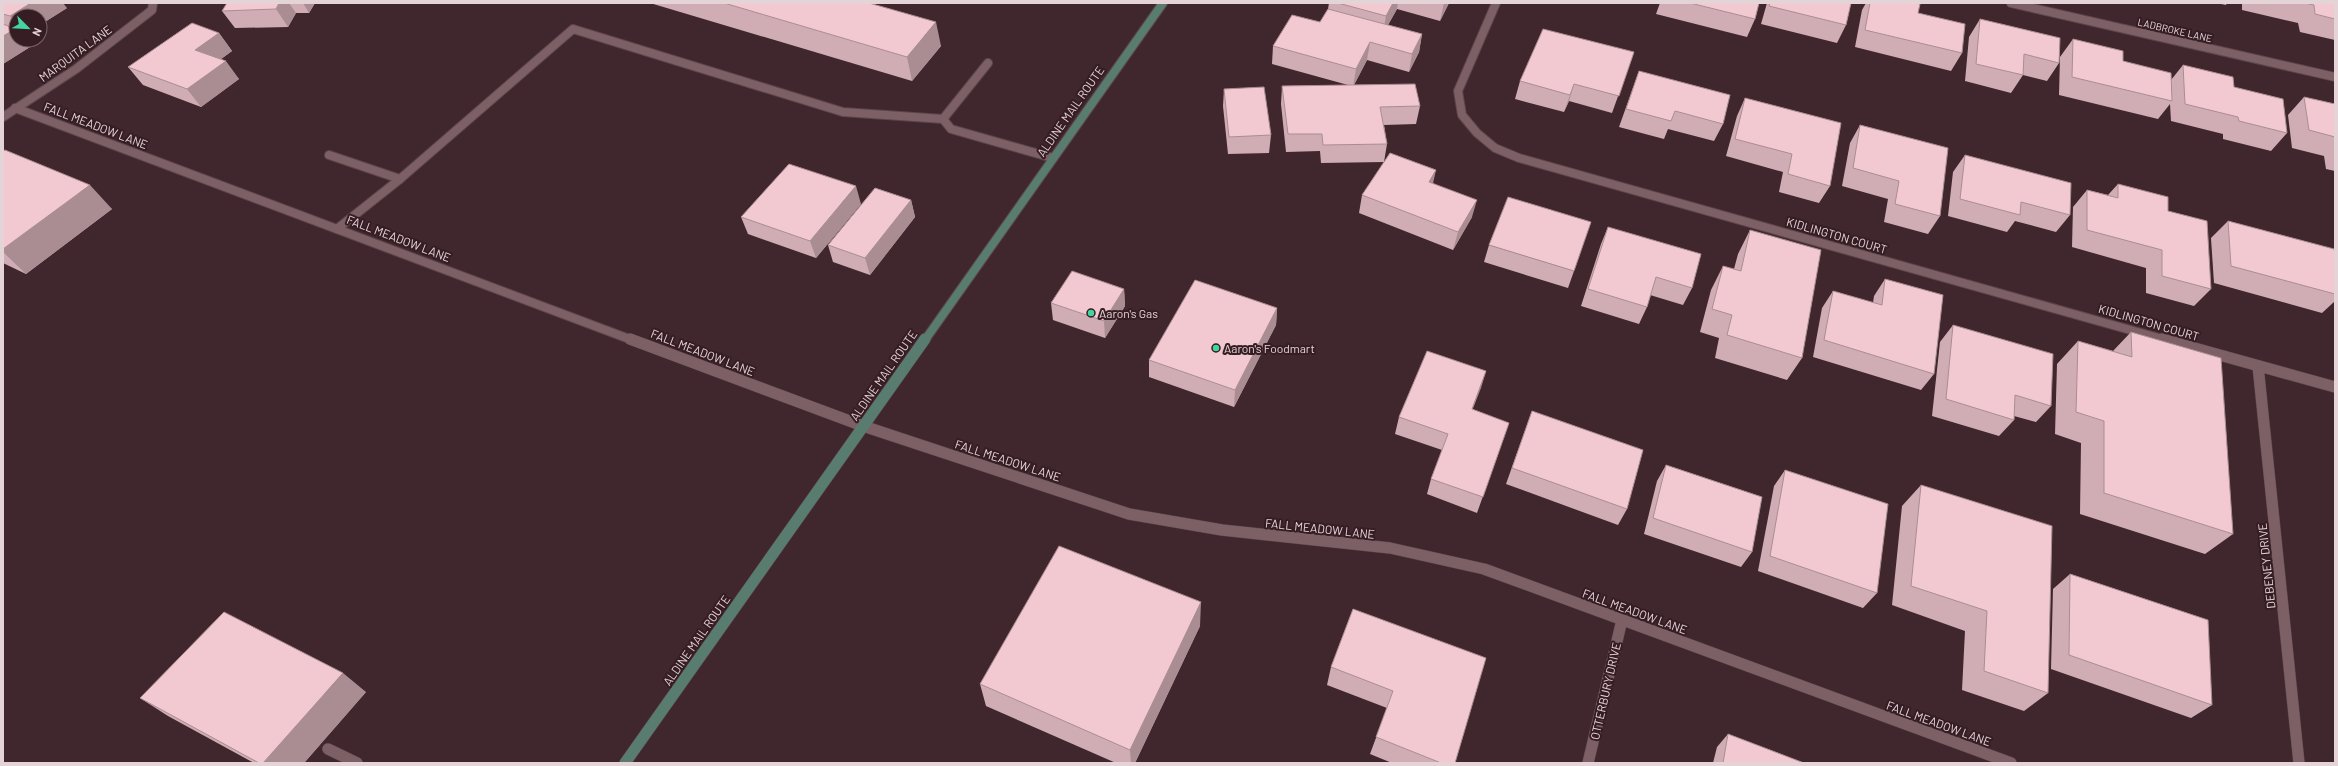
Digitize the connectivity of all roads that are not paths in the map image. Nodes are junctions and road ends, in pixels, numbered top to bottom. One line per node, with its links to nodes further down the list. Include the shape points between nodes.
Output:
1 (153, 3): 7 (street, MARQUITA LANE, via 152,10 82,65)
2 (1163, 3): 11 (main road, ALDINE MAIL ROUTE)
3 (1496, 3): 14 (street, KIDLINGTON COURT, via 1458,91 1462,115 1477,133 1495,148 1527,160)
4 (2011, 3): 6 (street, LADBROKE LANE)
5 (988, 62): 9 (street)
6 (2335, 77)
7 (15, 108): 8 (street, MARQUITA LANE); 13 (street, FALL MEADOW LANE)
8 (3, 117)
9 (943, 119): 11 (street, via 951,129); 12 (street, via 842,112 573,29)
10 (329, 156): 12 (street)
11 (1053, 158): 16 (main road, ALDINE MAIL ROUTE)
12 (400, 179): 13 (street)
13 (337, 229): 16 (street, FALL MEADOW LANE)
14 (2258, 366): 15 (street, KIDLINGTON COURT); 23 (street, DEBENEY DRIVE)
15 (2335, 387)
16 (863, 426): 17 (street, FALL MEADOW LANE, via 1129,514 1222,530 1390,548 1484,570); 20 (main road, ALDINE MAIL ROUTE)
17 (1622, 620): 21 (street, OTTERBURY DRIVE); 22 (street, FALL MEADOW LANE)
18 (328, 749): 19 (street)
19 (357, 763)
20 (625, 763)
21 (1588, 763)
22 (2011, 763)
23 (2299, 763)

